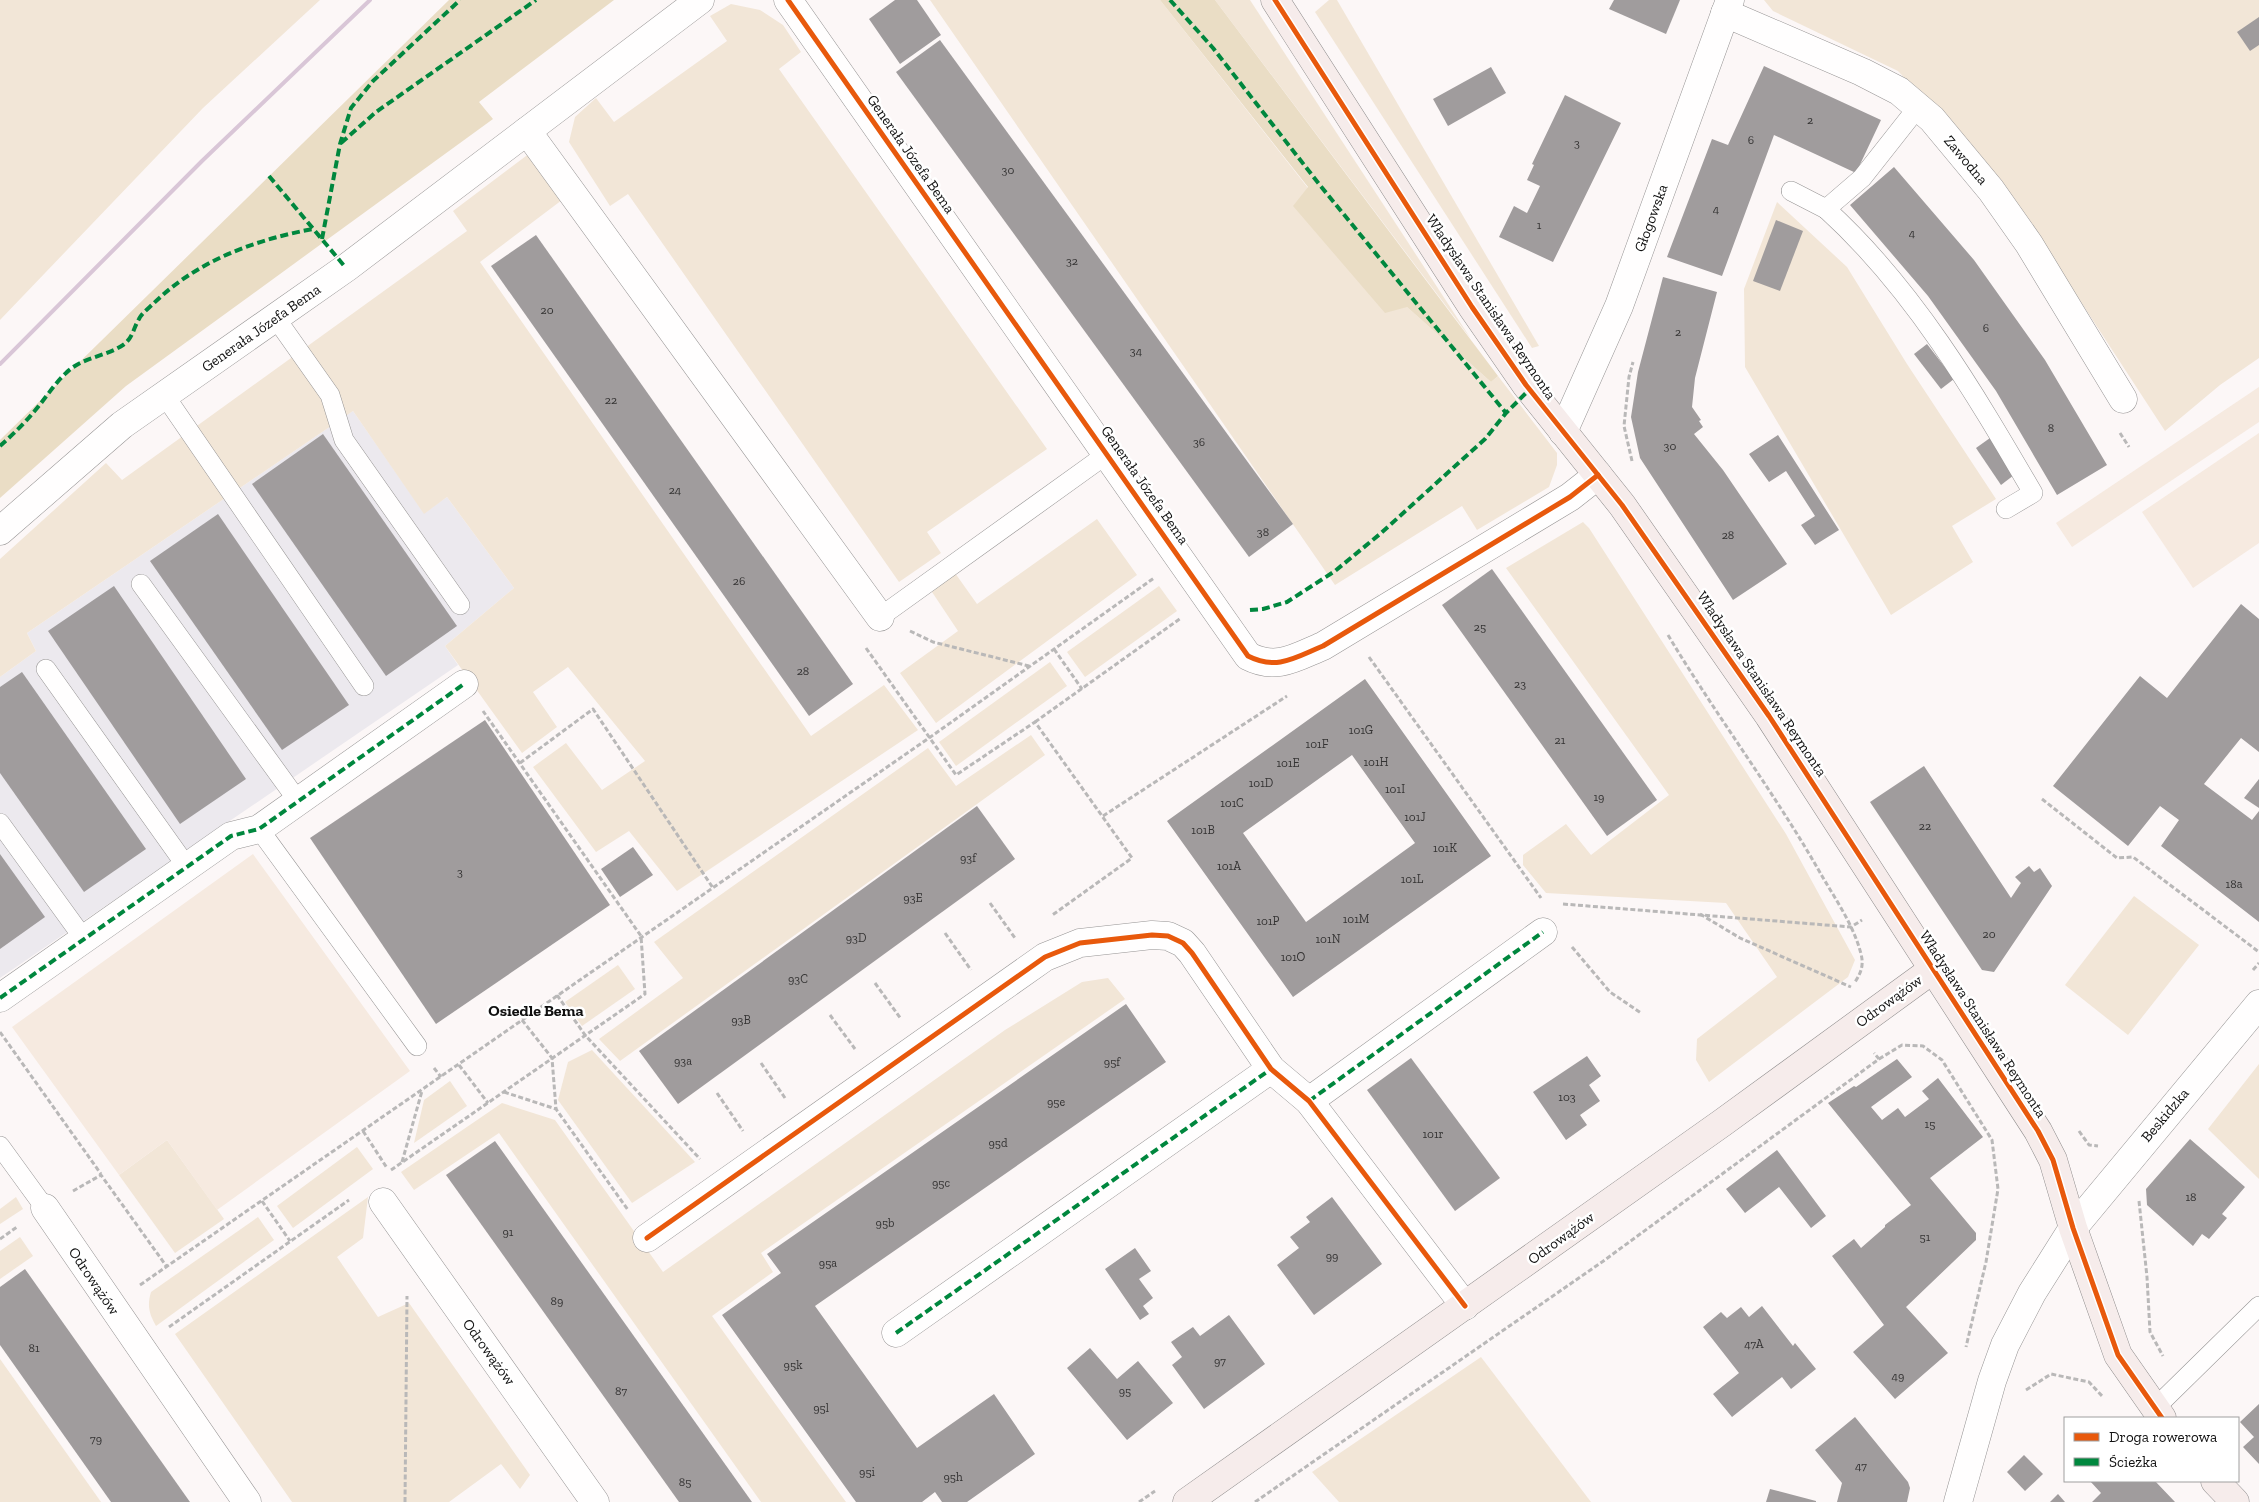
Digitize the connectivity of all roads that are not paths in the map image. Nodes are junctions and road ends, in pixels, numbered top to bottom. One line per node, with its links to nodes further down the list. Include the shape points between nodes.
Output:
1 (700, 0): 6 (street, Generała Józefa Bema)
2 (788, 0): 13 (street, Generała Józefa Bema)
3 (1275, 0): 12 (street, Władysława Stanisława Reymonta, via 1472,307)
4 (1727, 6): 5 (street, Zawodna, via 1899,91); 12 (street, Głogowska, via 1619,306)
5 (1918, 107): 8 (lane, via 1862,178); 11 (street, Zawodna, via 1932,119 1991,190 2029,244)
6 (527, 131): 9 (street, Generała Józefa Bema, via 346,268); 19 (street)
7 (1791, 191): 8 (lane)
8 (1826, 209): 15 (lane, via 1852,233 1923,316 1978,399 2033,493)
9 (275, 317): 10 (street, Generała Józefa Bema); 18 (lane, via 330,395 344,440)
10 (164, 396): 16 (street, Generała Józefa Bema, via 122,425); 22 (lane)
11 (2123, 399)
12 (1563, 432): 14 (street, Władysława Stanisława Reymonta)
13 (1107, 454): 14 (street, Generała Józefa Bema, via 1248,656 1268,664 1289,661 1323,646 1570,496); 19 (lane)
14 (1598, 475): 29 (street, Władysława Stanisława Reymonta, via 1770,716)
15 (2006, 509)
16 (0, 531)
17 (141, 584): 23 (lane)
18 (460, 605)
19 (880, 617)
20 (46, 669): 26 (lane)
21 (464, 684): 23 (street)
22 (364, 686)
23 (298, 802): 25 (street)
24 (0, 823): 28 (lane)
25 (259, 829): 26 (street, via 231,836); 32 (lane)
26 (187, 867): 28 (street)
27 (1554, 936): 34 (street)
28 (84, 939): 30 (street)
29 (1932, 970): 38 (street, Władysława Stanisława Reymonta, via 2038,1131 2053,1160); 40 (street, Odrowążów)
30 (0, 998)
31 (2259, 1004): 38 (street, Beskidzka)
32 (417, 1046)
33 (1271, 1069): 34 (street); 39 (street, via 1184,943 1152,934 1080,943 1045,957); 42 (street)
34 (1309, 1101): 40 (street)
35 (0, 1146): 37 (lane)
36 (382, 1202): 46 (street, Odrowążów)
37 (44, 1208): 45 (street, Odrowążów)
38 (2073, 1228): 43 (street, Władysława Stanisława Reymonta, via 2118,1356); 48 (street, Beskidzka, via 2032,1293 2005,1345)
39 (647, 1238)
40 (1465, 1306): 47 (street, Odrowążów)
41 (2259, 1306): 43 (lane)
42 (896, 1333)
43 (2159, 1413)
44 (2216, 1482): 49 (street)
45 (247, 1502)
46 (595, 1502)
47 (1187, 1502)
48 (1958, 1502)
49 (2235, 1502)

